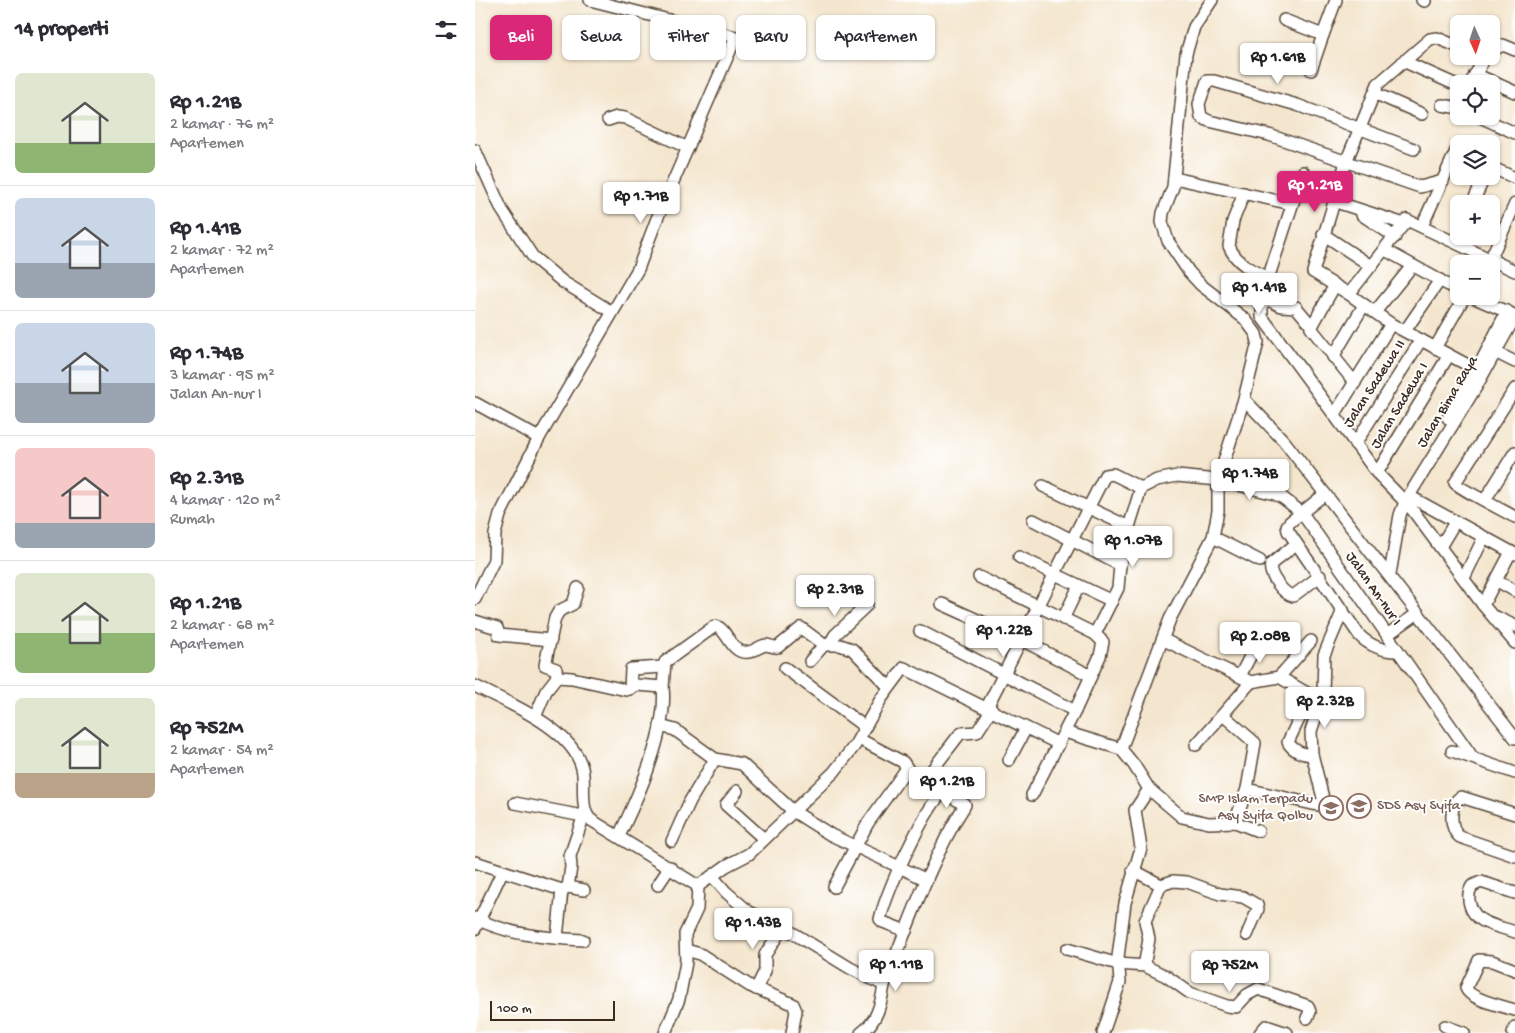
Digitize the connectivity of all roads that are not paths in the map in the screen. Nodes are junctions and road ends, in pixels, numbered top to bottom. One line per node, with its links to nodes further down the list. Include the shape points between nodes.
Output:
1 (591, 0): 22 (street, via 735,36)
2 (1212, 0): 29 (street, via 1194,27 1186,54)
3 (1336, 0): 5 (street)
4 (1284, 20): 5 (street)
5 (1323, 35): 10 (street)
6 (1450, 44): 9 (street, via 1433,38)
7 (1500, 46): 8 (street)
8 (1515, 50)
9 (1403, 61): 11 (street); 14 (street, via 1381,80)
10 (1311, 70)
11 (1450, 82)
12 (1500, 87): 13 (street)
13 (1515, 92)
14 (1374, 93): 17 (street); 20 (street)
15 (1442, 106): 16 (street)
16 (1450, 106)
17 (1423, 114)
18 (609, 120): 22 (street, via 625,118)
19 (1496, 125): 21 (street)
20 (1359, 129): 23 (street); 25 (street); 25 (street, via 1249,90 1211,80 1205,85 1198,109 1204,119 1269,135)
21 (1515, 134)
22 (688, 148): 59 (street, via 638,269)
23 (1414, 149)
24 (475, 150): 59 (street, via 503,210 533,257 563,282)
25 (1346, 162): 31 (street, via 1420,187); 33 (street)
26 (1450, 164): 31 (street)
27 (1500, 171): 30 (street)
28 (1303, 172): 34 (street)
29 (1174, 178): 32 (street); 74 (street, via 1163,218 1167,242 1201,285 1245,319 1256,334 1257,349)
30 (1515, 178)
31 (1443, 182): 38 (street)
32 (1244, 193): 34 (street); 50 (street, via 1233,221 1229,246 1238,261)
33 (1333, 201): 36 (street); 39 (street)
34 (1292, 204): 50 (street)
35 (1515, 204): 45 (street)
36 (1350, 207): 37 (street); 41 (street)
37 (1404, 224): 38 (street, via 1407,220); 41 (street)
38 (1422, 226): 40 (street)
39 (1323, 234): 47 (street); 53 (street, via 1313,272)
40 (1450, 236)
41 (1395, 237): 43 (street)
42 (1468, 245): 44 (street)
43 (1385, 250): 47 (street); 48 (street)
44 (1482, 255)
45 (1492, 255)
46 (1500, 264): 49 (street)
47 (1371, 266): 54 (street)
48 (1412, 266): 51 (street); 60 (street)
49 (1515, 271)
50 (1268, 277): 55 (street)
51 (1440, 280): 52 (street); 64 (street)
52 (1450, 285)
53 (1335, 286): 54 (street); 63 (street)
54 (1349, 294): 56 (street)
55 (1262, 297): 63 (street, via 1281,306 1296,308); 76 (street, via 1260,311 1265,324)
56 (1364, 305): 60 (street); 69 (street)
57 (1460, 305): 66 (street)
58 (1493, 305): 61 (street)
59 (612, 312): 77 (street)
60 (1375, 312): 62 (street)
61 (1513, 313): 67 (street, Jalan Bima Raya)
62 (1391, 324): 64 (street); 72 (street)
63 (1311, 325): 69 (street)
64 (1405, 332): 65 (street)
65 (1421, 340): 66 (street); 78 (street, Jalan Sadewa II)
66 (1435, 348): 68 (street)
67 (1491, 350): 70 (street); 71 (street, Jalan Bima Raya); 85 (street, Jalan Bima Raya)
68 (1449, 355): 71 (street); 80 (street, Jalan Sadewa I)
69 (1333, 357): 72 (street)
70 (1515, 362)
71 (1477, 370): 85 (street, Jalan Bima Raya)
72 (1355, 383): 76 (street)
73 (1515, 389): 86 (street, via 1455,483 1458,488)
74 (1244, 399): 81 (street); 84 (street, via 1276,431)
75 (475, 403): 77 (street)
76 (1335, 414): 78 (street)
77 (539, 438): 111 (street, via 501,515 495,534 494,560)
78 (1355, 444): 80 (street)
79 (1515, 452): 86 (street)
80 (1377, 473): 85 (street)
81 (1218, 480): 83 (street, Jalan An-nur I, via 1177,476 1157,480); 88 (street, Jalan An-nur I, via 1275,494); 93 (street, via 1219,511)
82 (1043, 486): 87 (street)
83 (1141, 488): 87 (street, via 1113,474 1106,474); 92 (street)
84 (1325, 494): 88 (street); 103 (street)
85 (1405, 498): 91 (street); 97 (street); 103 (street)
86 (1485, 500): 89 (street)
87 (1088, 508): 92 (street); 95 (street)
88 (1302, 513): 96 (street, via 1287,526); 125 (street, Jalan An-nur I)
89 (1514, 515)
90 (1033, 520): 95 (street)
91 (1455, 522): 94 (street); 97 (street)
92 (1129, 527): 101 (street)
93 (1213, 537): 100 (street); 128 (street, via 1180,596)
94 (1484, 537): 98 (street); 106 (street)
95 (1071, 540): 101 (street); 102 (street)
96 (1296, 544): 104 (street); 104 (street, via 1271,564 1273,577 1287,594 1293,596)
97 (1440, 547): 106 (street)
98 (1513, 553): 107 (street)
99 (1019, 557): 102 (street)
100 (1260, 561)
101 (1120, 565): 112 (street, via 1118,588)
102 (1055, 574): 108 (street); 116 (street)
103 (1389, 574): 118 (street)
104 (1320, 576): 117 (street)
105 (979, 577): 116 (street)
106 (1464, 578): 115 (street)
107 (1497, 581): 110 (street); 115 (street)
108 (1079, 586): 112 (street); 120 (street)
109 (578, 588): 126 (street, via 573,604 557,613)
110 (1515, 591)
111 (475, 599)
112 (1112, 601): 124 (street)
113 (942, 604): 127 (street)
114 (867, 605): 132 (street)
115 (1483, 606): 119 (street)
116 (1037, 608): 120 (street); 127 (street)
117 (1343, 610): 133 (street, via 1362,638); 148 (street, via 1324,655)
118 (1418, 613): 125 (street); 157 (street)
119 (1492, 616): 122 (street); 131 (street)
120 (1063, 618): 124 (street)
121 (475, 621): 126 (street, via 497,628 499,634)
122 (1515, 626)
123 (919, 631): 137 (street)
124 (1095, 634): 138 (street, via 1103,645)
125 (1387, 635): 133 (street, Jalan An-nur I)
126 (551, 640): 140 (street, via 545,665 556,668)
127 (1022, 640): 137 (street); 138 (street)
128 (1163, 640): 139 (street); 161 (street)
129 (1258, 641): 139 (street)
130 (1311, 641): 141 (street)
131 (1515, 643)
132 (827, 644): 134 (street); 135 (street, via 801,628 778,647 765,646 744,652 734,647 716,626 666,660); 145 (street, via 852,649)
133 (1398, 652): 164 (street, Jalan An-nur I)
134 (810, 662)
135 (663, 667): 144 (street); 146 (street, via 631,669)
136 (785, 668): 154 (street)
137 (1004, 673): 149 (street); 150 (street)
138 (1091, 676): 150 (street)
139 (1239, 676): 142 (street)
140 (557, 677): 146 (street, via 625,690); 152 (street)
141 (1279, 677): 142 (street); 147 (street)
142 (1251, 682): 151 (street)
143 (475, 686): 152 (street)
144 (663, 687): 146 (street, via 636,685); 153 (street)
145 (889, 687): 149 (street, via 902,669 908,668); 154 (street)
146 (630, 688)
147 (1310, 696): 148 (street); 163 (street, via 1289,742 1304,754)
148 (1321, 701): 163 (street, via 1311,729)
149 (990, 708): 155 (street); 171 (street, via 977,732 959,735 929,774 930,780)
150 (1075, 711): 156 (street)
151 (1223, 716): 160 (street); 169 (street, via 1255,743)
152 (535, 717): 176 (street, via 569,743 579,758 584,775)
153 (660, 726): 165 (street, via 675,730); 179 (street, via 635,802)
154 (865, 727): 158 (street)
155 (1026, 728): 159 (street); 166 (street)
156 (1065, 732): 159 (street); 161 (street)
157 (1515, 738)
158 (859, 739): 174 (street, via 841,765); 182 (street, via 903,762 907,768)
159 (1059, 744): 172 (street)
160 (1196, 745)
161 (1121, 749): 168 (street, via 1135,764)
162 (1452, 752): 164 (street)
163 (1312, 754): 169 (street, via 1324,804)
164 (1473, 758): 167 (street)
165 (715, 759): 174 (street, via 742,764); 181 (street)
166 (1009, 760)
167 (1515, 773)
168 (1149, 789): 177 (street, via 1183,817 1209,823); 187 (street, via 1135,810 1142,843)
169 (1247, 789): 177 (street)
170 (737, 791): 180 (street, via 726,805)
171 (943, 791): 186 (street); 190 (street, via 965,805)
172 (1031, 795)
173 (515, 803): 176 (street)
174 (793, 811): 180 (street); 182 (street)
175 (1515, 814): 183 (street, via 1461,797 1454,806 1452,823 1460,836)
176 (586, 818): 179 (street); 195 (street, via 570,856 571,867)
177 (1235, 822): 178 (street)
178 (1258, 831)
179 (619, 836): 185 (street)
180 (764, 839): 189 (street, via 749,854)
181 (672, 841)
182 (855, 846): 186 (street); 194 (street)
183 (1515, 856)
184 (475, 862): 188 (street)
185 (670, 867): 191 (street); 193 (street)
186 (900, 869): 190 (street); 200 (street, via 880,919)
187 (1133, 870): 192 (street); 207 (street, via 1123,915)
188 (502, 872): 195 (street); 198 (street)
189 (712, 876): 193 (street); 199 (street, via 749,912)
190 (927, 880): 200 (street)
191 (659, 885)
192 (1161, 885): 202 (street, via 1173,880 1253,902 1258,907); 208 (street, via 1145,920 1149,940)
193 (698, 886): 206 (street, via 697,909 685,934)
194 (835, 887)
195 (565, 888): 196 (street); 203 (street)
196 (584, 890)
197 (1515, 893): 201 (street, via 1485,882 1472,886 1468,894 1474,916)
198 (477, 922): 203 (street)
199 (783, 927): 210 (street); 211 (street, via 765,955 765,971)
200 (906, 931): 210 (street)
201 (1515, 932)
202 (1247, 936)
203 (557, 938): 204 (street)
204 (583, 940)
205 (1067, 949): 207 (street)
206 (686, 950): 211 (street, via 700,954); 217 (street, via 679,999)
207 (1118, 964): 208 (street); 216 (street, via 1120,982)
208 (1146, 966): 213 (street, via 1207,1000 1236,1007 1247,995 1260,989 1309,1006)
209 (1515, 970): 212 (street, via 1492,961 1479,960 1466,986 1475,998)
210 (884, 985): 219 (street, via 882,1001 873,1020)
211 (756, 988): 218 (street, via 793,1004 796,1011)
212 (1515, 1010)
213 (1307, 1018)
214 (1445, 1026): 222 (street)
215 (1515, 1027): 223 (street)
216 (1106, 1032)
217 (665, 1033)
218 (793, 1033)
219 (861, 1033)
220 (1260, 1033): 221 (street, via 1266,1026)
221 (1287, 1033)
222 (1464, 1033)
223 (1513, 1033)

